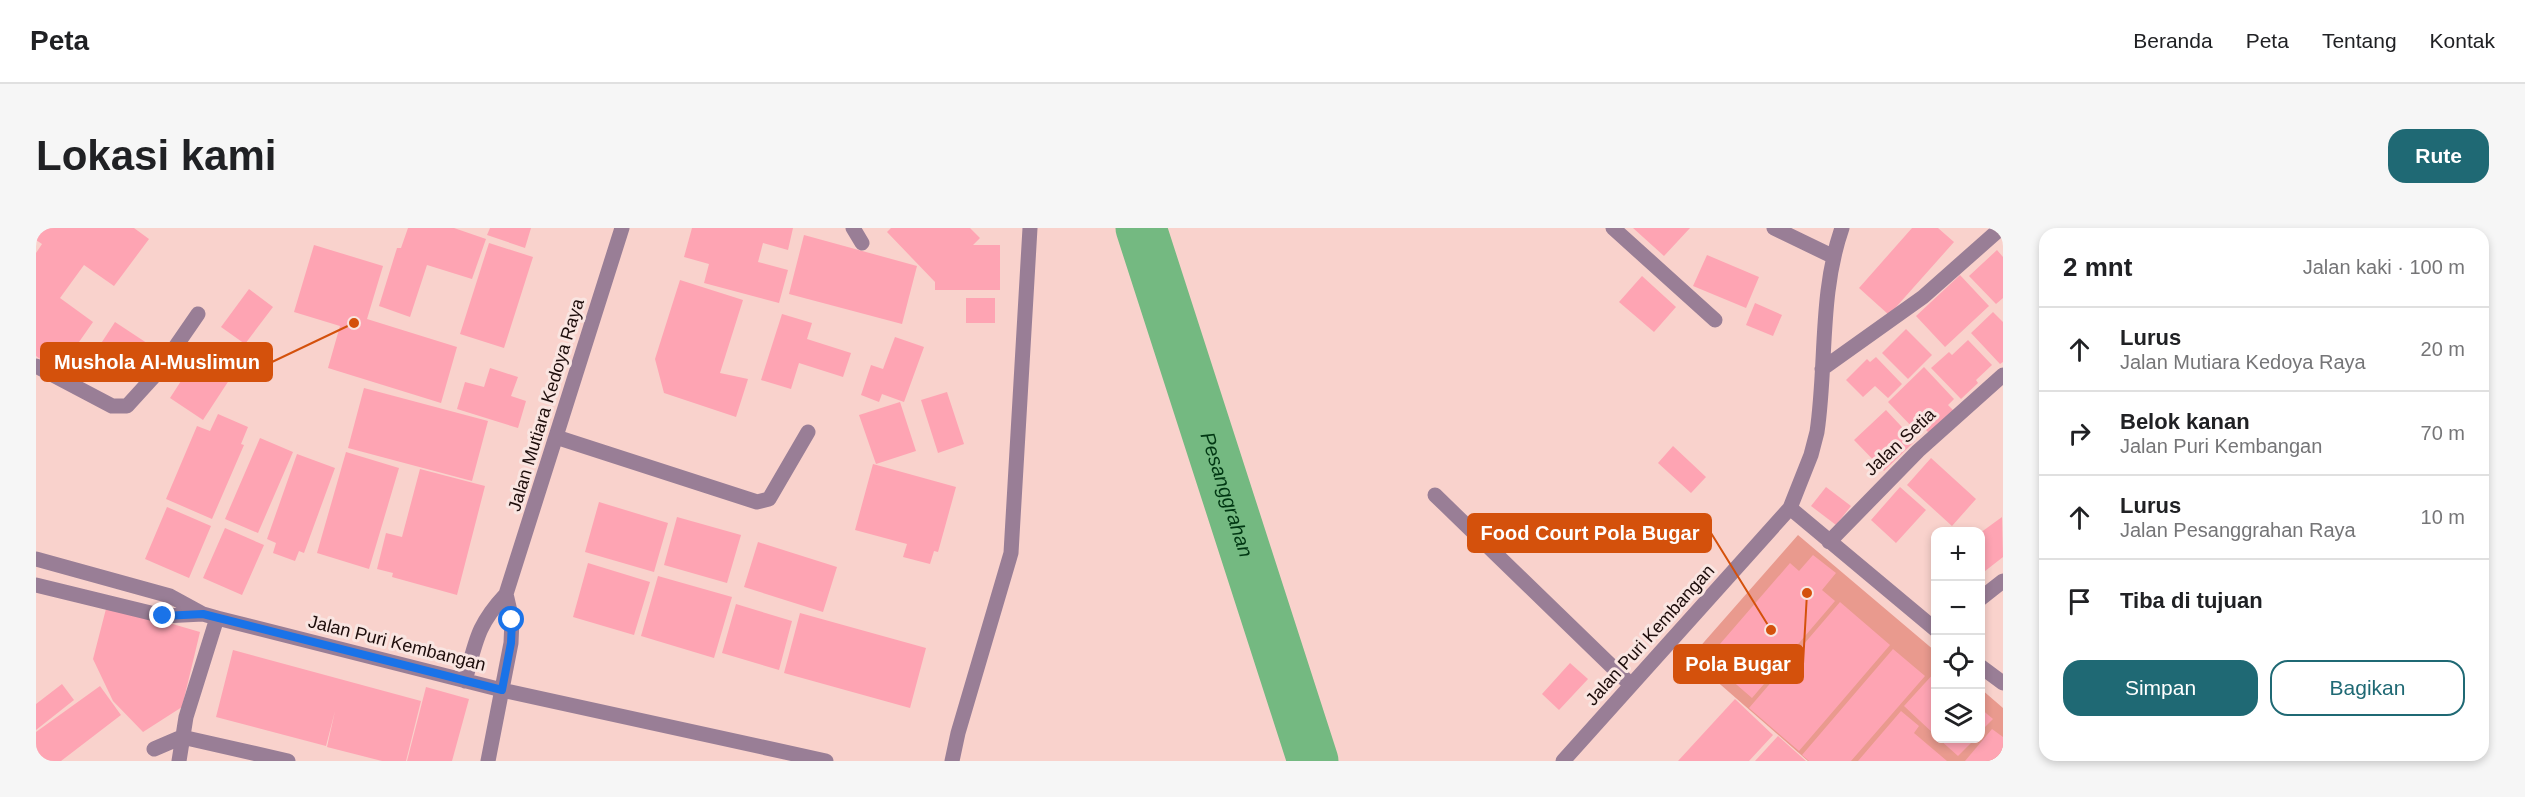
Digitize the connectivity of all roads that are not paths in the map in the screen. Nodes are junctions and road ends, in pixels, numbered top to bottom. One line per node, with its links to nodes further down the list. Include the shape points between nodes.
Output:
1 (622, 228): 16 (street, Jalan Mutiara Kedoya Raya)
2 (853, 228): 8 (street)
3 (1030, 228): 40 (street, via 1011,553)
4 (1613, 228): 11 (street)
5 (1774, 228): 9 (street)
6 (1842, 228): 9 (street, Jalan Puri Kembangan)
7 (2001, 228): 13 (street, via 1923,297)
8 (862, 243)
9 (1832, 256): 13 (street, Jalan Puri Kembangan)
10 (198, 314): 12 (street, via 158,372 127,406 112,406)
11 (1715, 320)
12 (36, 366)
13 (1822, 369): 18 (street, Jalan Puri Kembangan, via 1817,432)
14 (2003, 375): 19 (street, Jalan Setia, via 1918,451)
15 (808, 432): 16 (street, via 769,499 757,502)
16 (556, 437): 24 (street, Jalan Mutiara Kedoya Raya)
17 (1435, 495): 32 (street)
18 (1790, 508): 19 (street); 32 (street, Jalan Puri Kembangan)
19 (1829, 542): 28 (street)
20 (36, 559): 21 (street, Jalan Puri Kembangan)
21 (117, 580): 26 (street); 27 (street, Jalan Puri Kembangan, via 170,596)
22 (2003, 581): 25 (street)
23 (36, 585): 26 (street)
24 (506, 594): 30 (street, Jalan Mutiara Kedoya Raya, via 488,613 478,633); 33 (street, Jalan Mutiara Kedoya Raya, via 512,620)
25 (1985, 595)
26 (113, 603): 27 (street, via 163,616)
27 (210, 616): 30 (street, Jalan Puri Kembangan); 34 (street)
28 (1931, 627)
29 (1985, 670): 31 (street)
30 (465, 681): 33 (street, Jalan Puri Kembangan)
31 (2003, 683)
32 (1631, 685): 41 (street, Jalan Puri Kembangan)
33 (502, 690): 38 (street, Jalan Mutiara Kedoya Raya); 39 (street, Jalan Puri Kembangan)
34 (182, 737): 35 (street); 36 (street); 37 (street)
35 (154, 749)
36 (179, 761)
37 (288, 761)
38 (488, 761)
39 (826, 761)
40 (952, 761)
41 (1563, 761)

